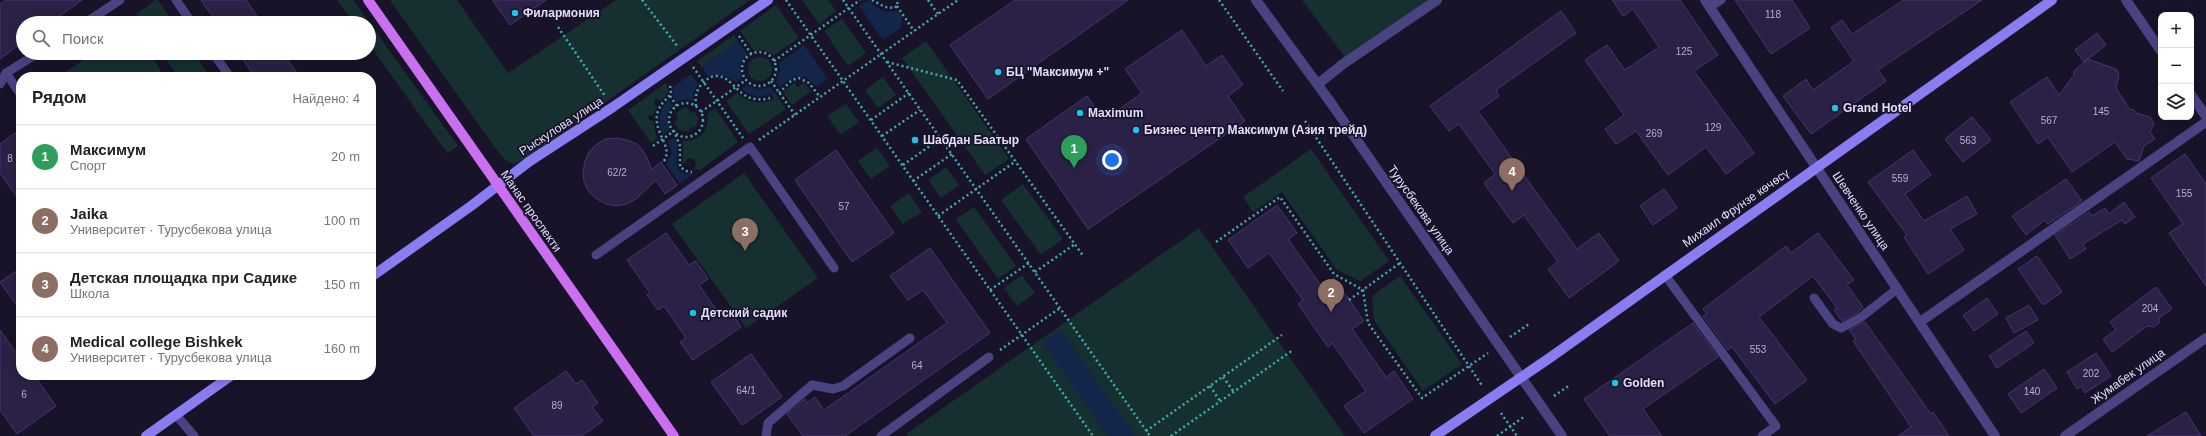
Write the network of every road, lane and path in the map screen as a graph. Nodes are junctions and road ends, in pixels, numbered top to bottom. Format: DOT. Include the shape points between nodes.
graph roads {
  1 [pos="120,0"];
  2 [pos="176,0"];
  3 [pos="368,0"];
  4 [pos="642,0"];
  5 [pos="768,0"];
  6 [pos="786,0"];
  7 [pos="843,0"];
  8 [pos="860,0"];
  9 [pos="872,0"];
  10 [pos="895,0"];
  11 [pos="928,0"];
  12 [pos="958,0"];
  13 [pos="1219,0"];
  14 [pos="1256,0"];
  15 [pos="1437,0"];
  16 [pos="1721,0"];
  17 [pos="2052,0"];
  18 [pos="2126,0"];
  19 [pos="1708,4"];
  20 [pos="897,6"];
  21 [pos="849,8"];
  22 [pos="938,14"];
  23 [pos="96,16"];
  24 [pos="187,16"];
  25 [pos="732,26"];
  26 [pos="558,27"];
  27 [pos="914,31"];
  28 [pos="811,35"];
  29 [pos="2159,48"];
  30 [pos="752,54"];
  31 [pos="881,54"];
  32 [pos="687,57"];
  33 [pos="27,60"];
  34 [pos="218,60"];
  35 [pos="774,61"];
  36 [pos="887,62"];
  37 [pos="226,72"];
  38 [pos="6,73"];
  39 [pos="663,74"];
  40 [pos="746,80"];
  41 [pos="771,81"];
  42 [pos="843,81"];
  43 [pos="704,82"];
  44 [pos="0,84"];
  45 [pos="1318,84"];
  46 [pos="736,87"];
  47 [pos="16,88"];
  48 [pos="1284,91"];
  49 [pos="779,93"];
  50 [pos="909,93"];
  51 [pos="670,96"];
  52 [pos="770,98"];
  53 [pos="820,98"];
  54 [pos="2194,99"];
  55 [pos="717,100"];
  56 [pos="677,106"];
  57 [pos="613,107"];
  58 [pos="697,107"];
  59 [pos="920,110"];
  60 [pos="701,112"];
  61 [pos="795,115"];
  62 [pos="2206,116"];
  63 [pos="871,120"];
  64 [pos="1305,121"];
  65 [pos="2206,122"];
  66 [pos="674,131"];
  67 [pos="882,136"];
  68 [pos="941,138"];
  69 [pos="662,139"];
  70 [pos="653,146"];
  71 [pos="750,147"];
  72 [pos="952,154"];
  73 [pos="664,161"];
  74 [pos="1016,161"];
  75 [pos="903,165"];
  76 [pos="1816,167"];
  77 [pos="715,172"];
  78 [pos="913,181"];
  79 [pos="498,186"];
  80 [pos="976,189"];
  81 [pos="938,216"];
  82 [pos="1216,242"];
  83 [pos="1075,244"];
  84 [pos="596,255"];
  85 [pos="1084,256"];
  86 [pos="1400,263"];
  87 [pos="1029,264"];
  88 [pos="834,268"];
  89 [pos="1035,272"];
  90 [pos="376,273"];
  91 [pos="1665,275"];
  92 [pos="1897,289"];
  93 [pos="990,290"];
  94 [pos="1363,290"];
  95 [pos="1814,298"];
  96 [pos="1349,300"];
  97 [pos="1060,308"];
  98 [pos="1920,322"];
  99 [pos="1022,335"];
  100 [pos="1282,335"];
  101 [pos="910,338"];
  102 [pos="2206,338"];
  103 [pos="1292,350"];
  104 [pos="989,357"];
  105 [pos="1478,359"];
  106 [pos="1469,366"];
  107 [pos="1223,377"];
  108 [pos="1522,377"];
  109 [pos="225,380"];
  110 [pos="1570,385"];
  111 [pos="1210,386"];
  112 [pos="1483,387"];
  113 [pos="1234,392"];
  114 [pos="1554,396"];
  115 [pos="1220,401"];
  116 [pos="1501,413"];
  117 [pos="176,414"];
  118 [pos="1525,416"];
  119 [pos="1511,426"];
  120 [pos="1146,431"];
  121 [pos="146,436"];
  122 [pos="194,436"];
  123 [pos="674,436"];
  124 [pos="766,436"];
  125 [pos="881,436"];
  126 [pos="1093,436"];
  127 [pos="1150,436"];
  128 [pos="1171,436"];
  129 [pos="1434,436"];
  130 [pos="1497,436"];
  131 [pos="1517,436"];
  132 [pos="1562,436"];
  133 [pos="1762,436"];
  134 [pos="1995,436"];
  135 [pos="2065,436"];
  1 -- 23 [label="lane"];
  2 -- 24 [label="lane"];
  3 -- 79 [label="main road, Манас проспекти"];
  4 -- 32 [label="path"];
  5 -- 25 [label="main road, Рыскулова улица"];
  6 -- 28 [label="path"];
  7 -- 21 [label="path"];
  8 -- 21 [label="path"];
  9 -- 20 [label="path" via="885,7"];
  10 -- 20 [label="path"];
  11 -- 22 [label="path"];
  12 -- 22 [label="path"];
  13 -- 48 [label="path"];
  14 -- 45 [label="street, Турусбекова улица"];
  15 -- 45 [label="street"];
  16 -- 19 [label="lane"];
  17 -- 76 [label="main road, Михаил Фрунзе көчөсү"];
  18 -- 29 [label="street"];
  19 -- 76 [label="street, Шевченко улица"];
  20 -- 27 [label="path"];
  21 -- 28 [label="path"];
  21 -- 31 [label="path"];
  22 -- 27 [label="path"];
  25 -- 30 [label="path"];
  25 -- 32 [label="main road, Рыскулова улица"];
  26 -- 57 [label="path"];
  27 -- 31 [label="path"];
  28 -- 35 [label="path"];
  28 -- 42 [label="path"];
  30 -- 35 [label="path" via="765,54"];
  30 -- 40 [label="path" via="744,64"];
  31 -- 36 [label="path"];
  31 -- 42 [label="path"];
  32 -- 39 [label="main road, Рыскулова улица"];
  32 -- 43 [label="path"];
  33 -- 38 [label="lane"];
  34 -- 37 [label="lane"];
  35 -- 41 [label="path" via="776,71"];
  36 -- 50 [label="path"];
  36 -- 74 [label="path" via="957,80"];
  38 -- 44 [label="lane"];
  38 -- 47 [label="lane"];
  39 -- 51 [label="path" via="671,87"];
  39 -- 57 [label="main road, Рыскулова улица"];
  40 -- 41 [label="path" via="758,86"];
  40 -- 46 [label="path"];
  41 -- 49 [label="path"];
  42 -- 53 [label="path"];
  42 -- 63 [label="path"];
  43 -- 46 [label="path" via="713,77 724,78"];
  43 -- 55 [label="path"];
  43 -- 58 [label="path" via="697,90"];
  45 -- 108 [label="street, Турусбекова улица"];
  46 -- 52 [label="path" via="751,98"];
  46 -- 55 [label="path"];
  49 -- 53 [label="path" via="792,80 799,78 809,83"];
  49 -- 61 [label="path"];
  50 -- 59 [label="path"];
  50 -- 63 [label="path"];
  51 -- 56 [label="path"];
  51 -- 69 [label="path" via="661,104 657,115 657,128"];
  53 -- 61 [label="path"];
  54 -- 62 [label="street"];
  55 -- 60 [label="path"];
  55 -- 71 [label="path"];
  56 -- 58 [label="path" via="688,104"];
  56 -- 66 [label="path" via="670,116 670,124"];
  57 -- 79 [label="main road, Рыскулова улица" via="530,161"];
  58 -- 60 [label="path"];
  59 -- 67 [label="path"];
  59 -- 68 [label="path"];
  60 -- 66 [label="path" via="703,121 696,134 687,137"];
  61 -- 71 [label="path"];
  63 -- 67 [label="path"];
  64 -- 86 [label="path"];
  65 -- 98 [label="street"];
  66 -- 69 [label="path"];
  66 -- 77 [label="path" via="679,139 679,163 683,169"];
  67 -- 75 [label="path"];
  68 -- 72 [label="path"];
  68 -- 75 [label="path"];
  69 -- 70 [label="path"];
  69 -- 73 [label="path" via="667,153"];
  71 -- 77 [label="lane"];
  71 -- 88 [label="lane"];
  72 -- 78 [label="path"];
  72 -- 80 [label="path"];
  74 -- 80 [label="path"];
  74 -- 83 [label="path"];
  75 -- 78 [label="path"];
  76 -- 91 [label="main road, Михаил Фрунзе көчөсү"];
  76 -- 92 [label="street, Шевченко улица"];
  77 -- 84 [label="lane"];
  78 -- 81 [label="path"];
  79 -- 90 [label="main road, Рыскулова улица"];
  79 -- 123 [label="main road, Манас проспекти"];
  80 -- 81 [label="path"];
  80 -- 87 [label="path"];
  81 -- 93 [label="path"];
  82 -- 94 [label="path" via="1280,197 1334,274"];
  83 -- 85 [label="path"];
  83 -- 89 [label="path"];
  86 -- 94 [label="path"];
  86 -- 106 [label="path"];
  87 -- 89 [label="path"];
  87 -- 93 [label="path"];
  89 -- 97 [label="path"];
  91 -- 108 [label="main road, Михаил Фрунзе көчөсү"];
  91 -- 133 [label="lane" via="1776,426"];
  92 -- 95 [label="lane" via="1860,318 1841,328 1834,324"];
  92 -- 98 [label="street, Шевченко улица"];
  93 -- 99 [label="path"];
  94 -- 96 [label="path"];
  94 -- 106 [label="path" via="1368,323 1422,398"];
  97 -- 99 [label="path"];
  97 -- 120 [label="path"];
  98 -- 134 [label="street, Шевченко улица"];
  99 -- 104 [label="path"];
  99 -- 126 [label="path"];
  100 -- 107 [label="path"];
  101 -- 124 [label="lane" via="843,386 833,389 812,385 768,423"];
  102 -- 135 [label="street, Жумабек улица"];
  103 -- 113 [label="path"];
  104 -- 125 [label="lane"];
  105 -- 106 [label="path"];
  106 -- 112 [label="path"];
  107 -- 111 [label="path"];
  107 -- 113 [label="path"];
  108 -- 129 [label="main road, Михаил Фрунзе көчөсү"];
  108 -- 132 [label="street, Турусбекова улица"];
  109 -- 117 [label="main road"];
  110 -- 114 [label="path"];
  111 -- 115 [label="path"];
  111 -- 120 [label="path"];
  113 -- 115 [label="path"];
  115 -- 128 [label="path"];
  116 -- 119 [label="path"];
  117 -- 121 [label="main road"];
  117 -- 122 [label="lane"];
  118 -- 119 [label="path"];
  119 -- 130 [label="path"];
  119 -- 131 [label="path"];
  120 -- 127 [label="path"];
}
